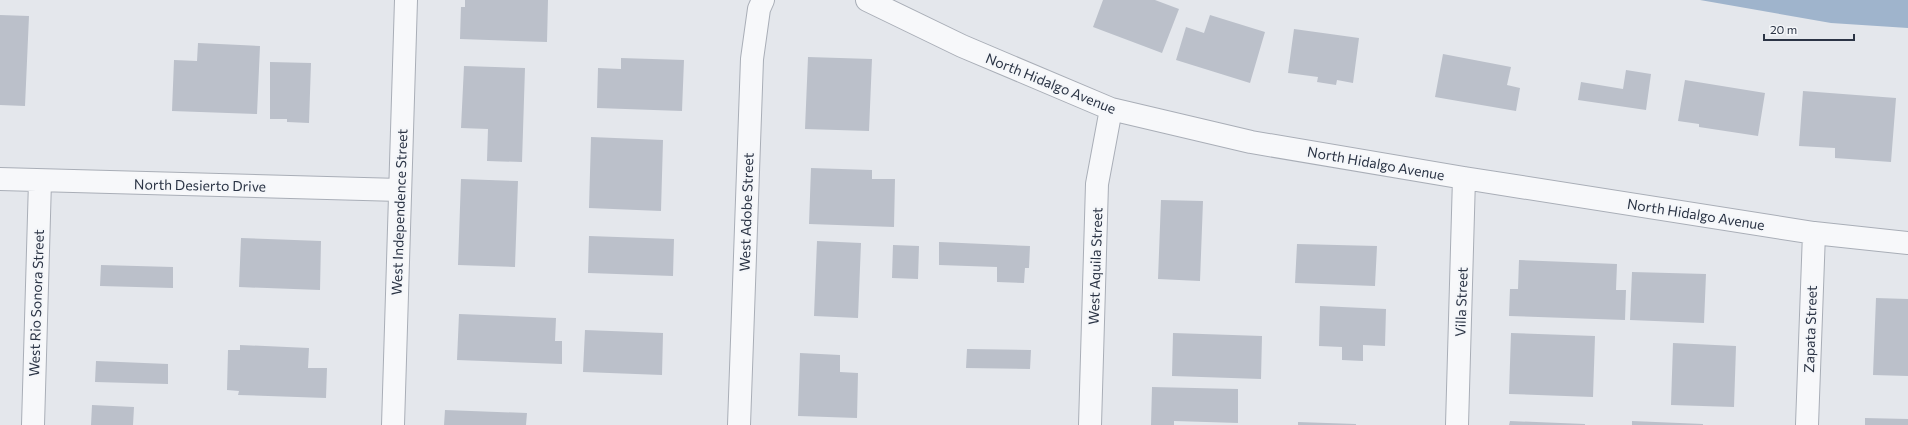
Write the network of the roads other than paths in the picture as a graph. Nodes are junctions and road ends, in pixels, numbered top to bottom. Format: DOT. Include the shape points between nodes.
graph roads {
  1 [pos="406,0"];
  2 [pos="763,0"];
  3 [pos="867,0"];
  4 [pos="1111,109"];
  5 [pos="1464,178"];
  6 [pos="0,179"];
  7 [pos="40,181"];
  8 [pos="400,190"];
  9 [pos="1814,232"];
  10 [pos="1908,243"];
  11 [pos="33,425"];
  12 [pos="393,425"];
  13 [pos="739,425"];
  14 [pos="1090,425"];
  15 [pos="1457,425"];
  16 [pos="1807,425"];
  1 -- 8 [label="street, West Independence Street"];
  2 -- 13 [label="street, West Adobe Street" via="759,9 752,59"];
  3 -- 4 [label="street, North Hidalgo Avenue" via="962,46"];
  4 -- 5 [label="street, North Hidalgo Avenue" via="1251,142"];
  4 -- 14 [label="street, West Aquila Street" via="1098,184"];
  5 -- 9 [label="street, North Hidalgo Avenue"];
  5 -- 15 [label="street, Villa Street"];
  6 -- 7 [label="street, North Desierto Drive"];
  7 -- 8 [label="street, North Desierto Drive"];
  7 -- 11 [label="street, West Rio Sonora Street"];
  8 -- 12 [label="street, West Independence Street"];
  9 -- 10 [label="street, North Hidalgo Avenue"];
  9 -- 16 [label="street, Zapata Street"];
}
